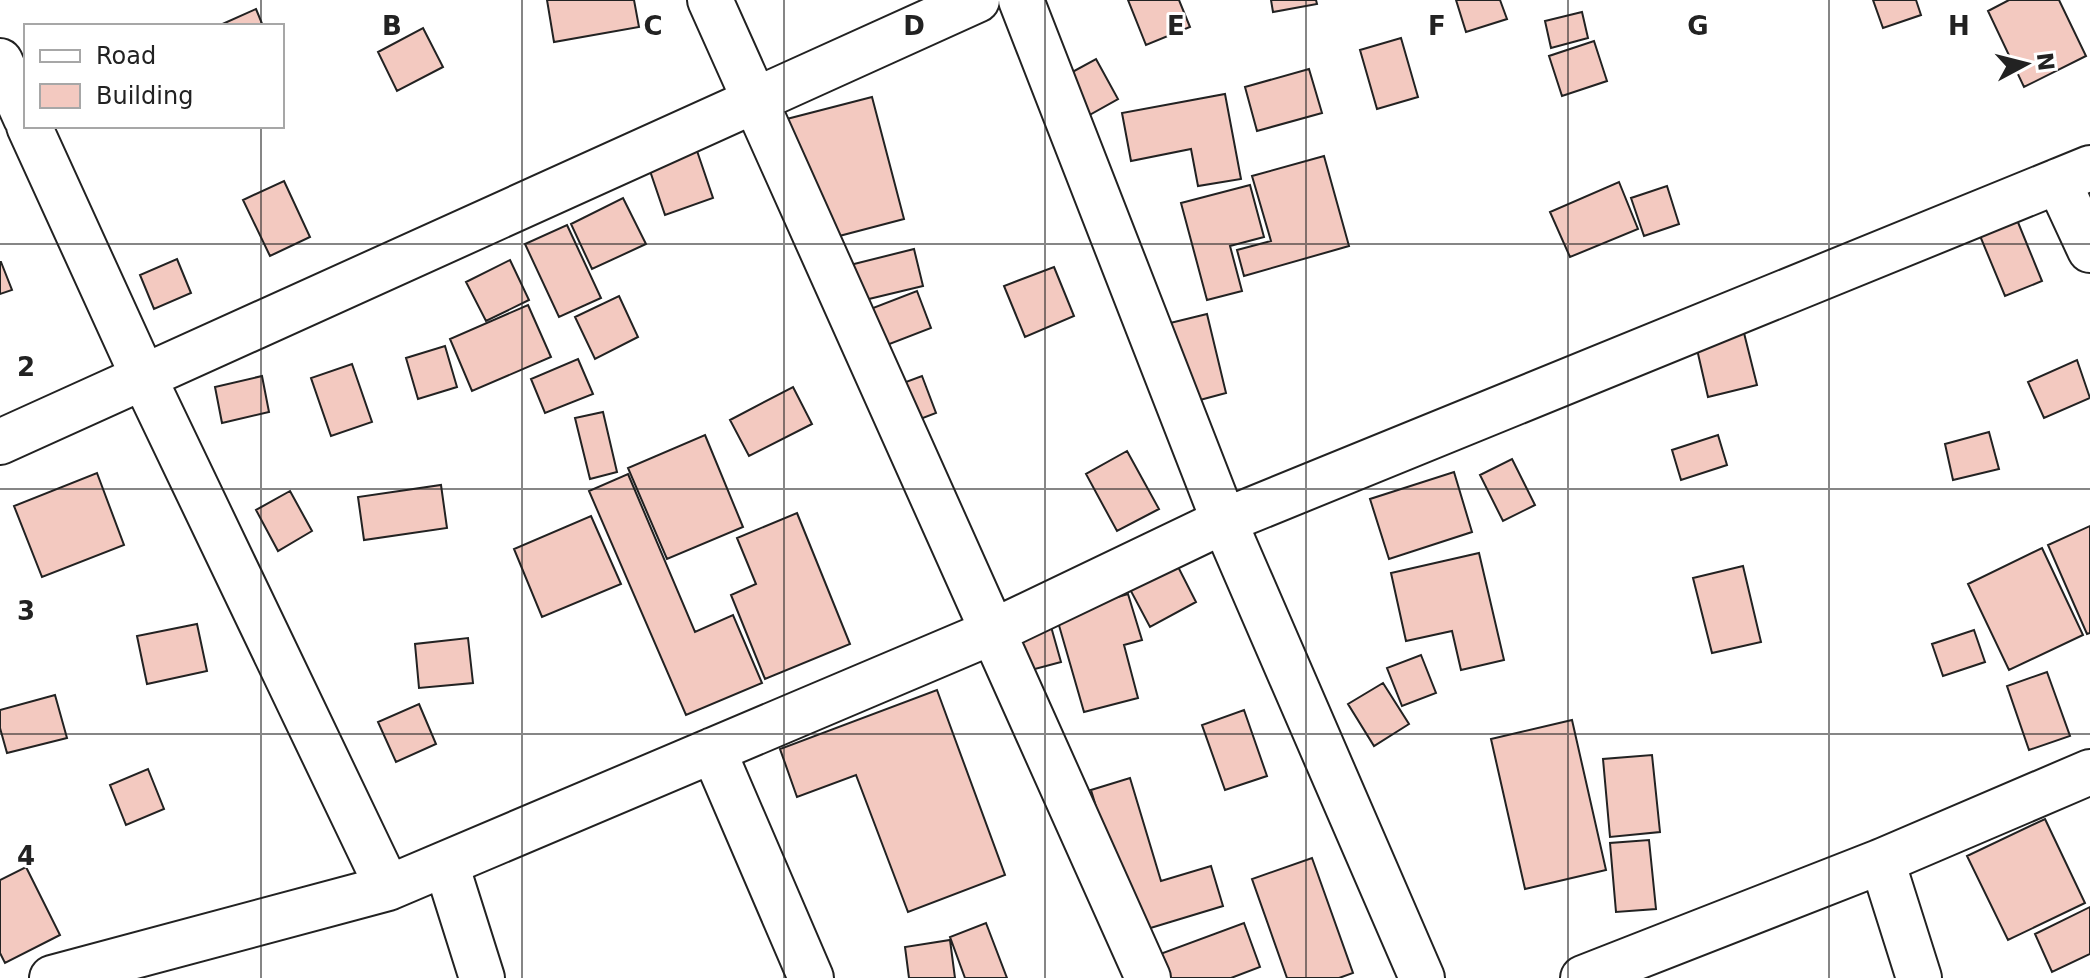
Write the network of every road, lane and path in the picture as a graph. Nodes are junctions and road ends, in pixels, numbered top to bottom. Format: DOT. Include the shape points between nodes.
graph roads {
  1 [pos="710,0"];
  2 [pos="977,0"];
  3 [pos="1021,0"];
  4 [pos="0,61"];
  5 [pos="754,100"];
  6 [pos="24,114"];
  7 [pos="30,128"];
  8 [pos="2074,174"];
  9 [pos="2090,250"];
  10 [pos="143,376"];
  11 [pos="0,442"];
  12 [pos="1224,521"];
  13 [pos="992,632"];
  14 [pos="713,750"];
  15 [pos="2090,772"];
  16 [pos="1882,861"];
  17 [pos="446,864"];
  18 [pos="388,888"];
  19 [pos="52,978"];
  20 [pos="482,978"];
  21 [pos="811,978"];
  22 [pos="1148,978"];
  23 [pos="1422,978"];
  24 [pos="1583,978"];
  25 [pos="1919,978"];
  1 -- 5 [label="street"];
  2 -- 5 [label="street"];
  3 -- 12 [label="street"];
  4 -- 6 [label="street"];
  5 -- 10 [label="street"];
  5 -- 13 [label="street"];
  7 -- 10 [label="street"];
  8 -- 9 [label="street"];
  8 -- 12 [label="street"];
  10 -- 11 [label="street"];
  10 -- 18 [label="street"];
  12 -- 13 [label="street"];
  12 -- 23 [label="street"];
  13 -- 14 [label="street"];
  13 -- 22 [label="street"];
  14 -- 17 [label="street"];
  14 -- 21 [label="street"];
  15 -- 16 [label="street"];
  16 -- 24 [label="street"];
  16 -- 25 [label="street"];
  17 -- 18 [label="street"];
  17 -- 20 [label="street"];
  18 -- 19 [label="street"];
}
